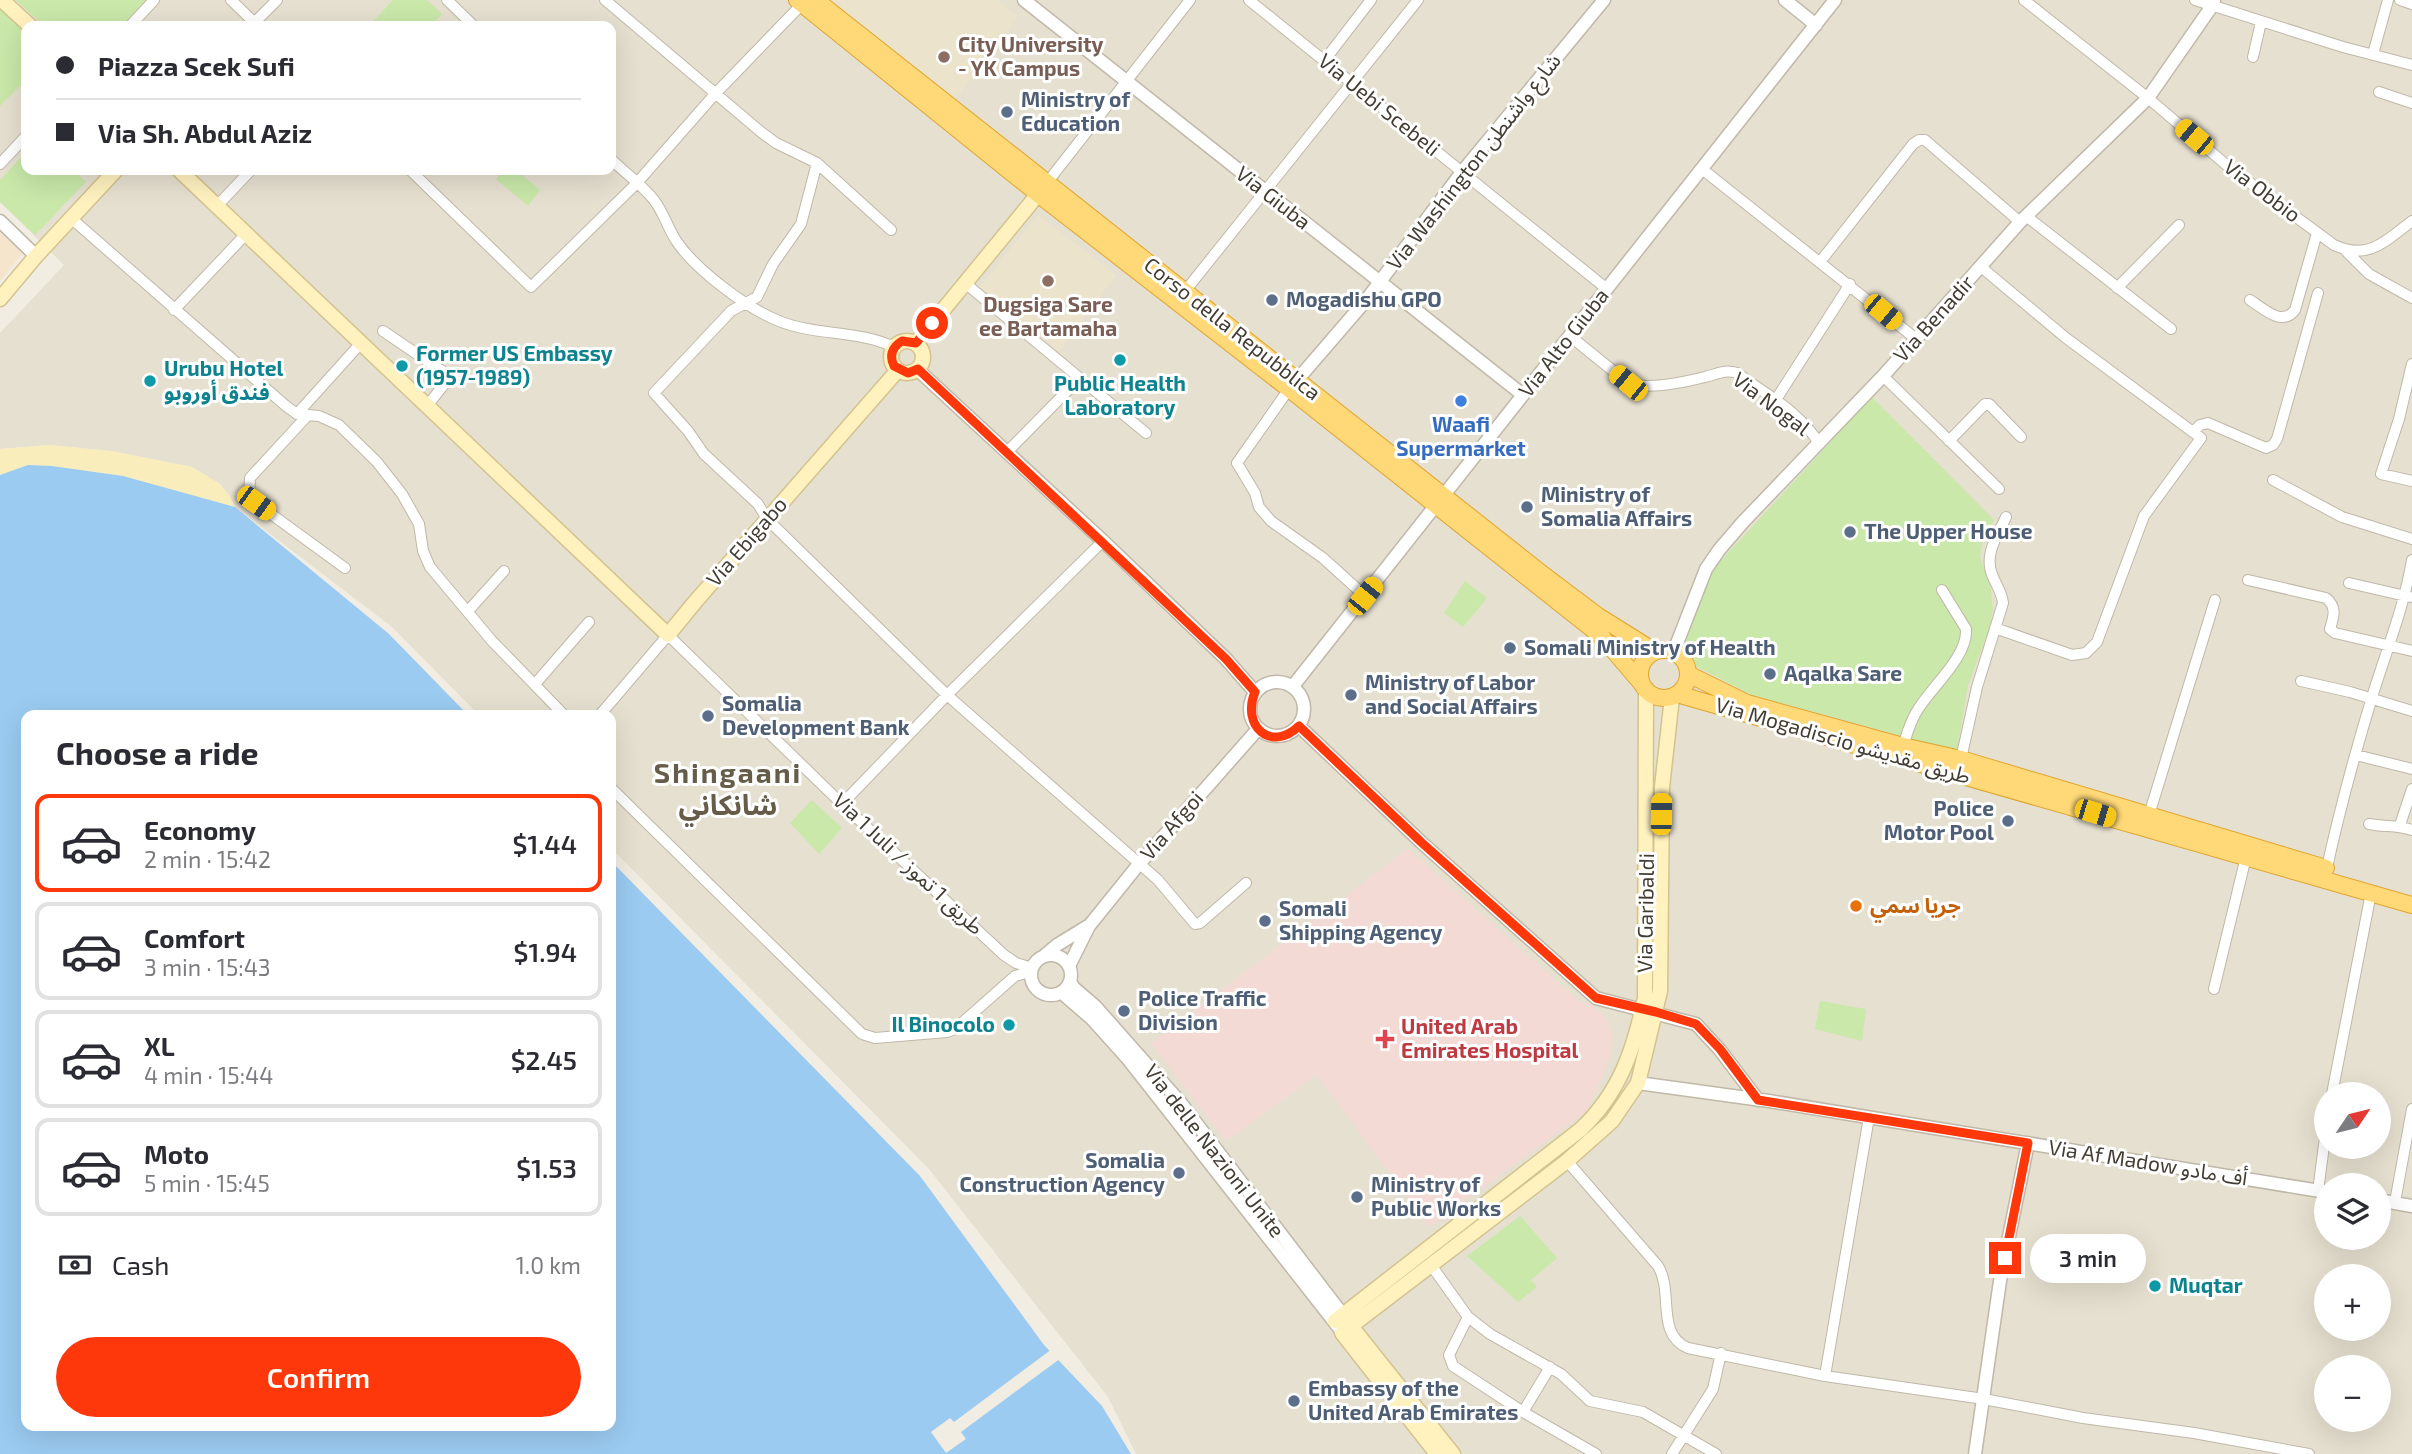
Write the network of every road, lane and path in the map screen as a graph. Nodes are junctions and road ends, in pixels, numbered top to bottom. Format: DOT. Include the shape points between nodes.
graph roads {
  1 [pos="2,0"];
  2 [pos="154,0"];
  3 [pos="231,0"];
  4 [pos="277,0"];
  5 [pos="447,0"];
  6 [pos="605,0"];
  7 [pos="1024,0"];
  8 [pos="1190,0"];
  9 [pos="1249,0"];
  10 [pos="1371,0"];
  11 [pos="1418,0"];
  12 [pos="1604,0"];
  13 [pos="1784,0"];
  14 [pos="1835,0"];
  15 [pos="2024,0"];
  16 [pos="2195,0"];
  17 [pos="2388,0"];
  18 [pos="2400,0"];
  19 [pos="805,1"];
  20 [pos="2213,3"];
  21 [pos="2412,4"];
  22 [pos="25,21"];
  23 [pos="135,21"];
  24 [pos="251,21"];
  25 [pos="259,21"];
  26 [pos="469,21"];
  27 [pos="2261,22"];
  28 [pos="1816,25"];
  29 [pos="2372,54"];
  30 [pos="2253,57"];
  31 [pos="1324,61"];
  32 [pos="2412,65"];
  33 [pos="1127,82"];
  34 [pos="1353,84"];
  35 [pos="2379,92"];
  36 [pos="715,94"];
  37 [pos="2148,98"];
  38 [pos="2412,103"];
  39 [pos="21,141"];
  40 [pos="817,163"];
  41 [pos="0,164"];
  42 [pos="616,164"];
  43 [pos="1702,169"];
  44 [pos="1462,172"];
  45 [pos="112,175"];
  46 [pos="184,175"];
  47 [pos="246,175"];
  48 [pos="415,175"];
  49 [pos="636,184"];
  50 [pos="1042,189"];
  51 [pos="1266,192"];
  52 [pos="217,206"];
  53 [pos="72,219"];
  54 [pos="2023,219"];
  55 [pos="0,221"];
  56 [pos="2412,221"];
  57 [pos="2179,225"];
  58 [pos="891,230"];
  59 [pos="2317,233"];
  60 [pos="246,234"];
  61 [pos="2346,251"];
  62 [pos="36,256"];
  63 [pos="1820,262"];
  64 [pos="1981,267"];
  65 [pos="1380,282"];
  66 [pos="965,283"];
  67 [pos="1850,285"];
  68 [pos="2117,288"];
  69 [pos="1607,289"];
  70 [pos="2318,293"];
  71 [pos="1181,296"];
  72 [pos="2412,298"];
  73 [pos="0,299"];
  74 [pos="2250,300"];
  75 [pos="747,303"];
  76 [pos="174,310"];
  77 [pos="2171,329"];
  78 [pos="383,331"];
  79 [pos="1570,336"];
  80 [pos="1915,338"];
  81 [pos="361,343"];
  82 [pos="916,343"];
  83 [pos="894,347"];
  84 [pos="2412,364"];
  85 [pos="918,369"];
  86 [pos="898,370"];
  87 [pos="1883,376"];
  88 [pos="1079,379"];
  89 [pos="1294,384"];
  90 [pos="1523,396"];
  91 [pos="1775,401"];
  92 [pos="427,406"];
  93 [pos="297,414"];
  94 [pos="309,415"];
  95 [pos="2399,419"];
  96 [pos="2412,422"];
  97 [pos="2193,432"];
  98 [pos="1146,433"];
  99 [pos="2021,437"];
  100 [pos="1949,441"];
  101 [pos="1819,444"];
  102 [pos="1007,452"];
  103 [pos="2273,480"];
  104 [pos="2412,481"];
  105 [pos="1999,489"];
  106 [pos="1439,501"];
  107 [pos="2006,517"];
  108 [pos="767,519"];
  109 [pos="2412,538"];
  110 [pos="1102,541"];
  111 [pos="2412,560"];
  112 [pos="345,568"];
  113 [pos="504,571"];
  114 [pos="2248,580"];
  115 [pos="2350,583"];
  116 [pos="1942,590"];
  117 [pos="1365,596"];
  118 [pos="2409,596"];
  119 [pos="2215,600"];
  120 [pos="468,611"];
  121 [pos="589,622"];
  122 [pos="1994,628"];
  123 [pos="668,635"];
  124 [pos="2391,645"];
  125 [pos="1654,651"];
  126 [pos="2412,651"];
  127 [pos="1674,652"];
  128 [pos="1688,674"];
  129 [pos="2301,681"];
  130 [pos="535,684"];
  131 [pos="1293,686"];
  132 [pos="1644,688"];
  133 [pos="1255,692"];
  134 [pos="947,695"];
  135 [pos="1674,695"];
  136 [pos="2372,699"];
  137 [pos="559,710"];
  138 [pos="605,710"];
  139 [pos="2412,710"];
  140 [pos="1299,726"];
  141 [pos="1258,729"];
  142 [pos="1902,752"];
  143 [pos="2356,755"];
  144 [pos="1961,759"];
  145 [pos="2412,769"];
  146 [pos="2412,789"];
  147 [pos="616,793"];
  148 [pos="842,804"];
  149 [pos="2120,813"];
  150 [pos="2149,815"];
  151 [pos="2370,824"];
  152 [pos="2400,825"];
  153 [pos="2412,830"];
  154 [pos="2198,837"];
  155 [pos="2246,857"];
  156 [pos="1139,864"];
  157 [pos="2325,874"];
  158 [pos="1246,883"];
  159 [pos="2371,893"];
  160 [pos="2412,894"];
  161 [pos="2412,905"];
  162 [pos="1089,926"];
  163 [pos="1045,955"];
  164 [pos="1069,966"];
  165 [pos="1031,970"];
  166 [pos="1070,982"];
  167 [pos="2214,989"];
  168 [pos="1062,993"];
  169 [pos="1649,1010"];
  170 [pos="2334,1082"];
  171 [pos="1638,1083"];
  172 [pos="1758,1100"];
  173 [pos="2412,1109"];
  174 [pos="1869,1117"];
  175 [pos="1585,1136"];
  176 [pos="2028,1143"];
  177 [pos="1567,1161"];
  178 [pos="2314,1190"];
  179 [pos="2391,1202"];
  180 [pos="2395,1202"];
  181 [pos="2412,1206"];
  182 [pos="1431,1265"];
  183 [pos="1468,1317"];
  184 [pos="1343,1324"];
  185 [pos="1721,1353"];
  186 [pos="1549,1367"];
  187 [pos="1825,1376"];
  188 [pos="1984,1399"];
  189 [pos="1523,1412"];
  190 [pos="1684,1434"];
  191 [pos="2269,1450"];
  192 [pos="1437,1454"];
  193 [pos="1453,1454"];
  194 [pos="1596,1454"];
  195 [pos="1672,1454"];
  196 [pos="1716,1454"];
  197 [pos="1975,1454"];
  198 [pos="2309,1454"];
  1 -- 22 [label="main road"];
  2 -- 23 [label="street"];
  3 -- 24 [label="street"];
  4 -- 25 [label="street"];
  5 -- 26 [label="street"];
  6 -- 36 [label="street"];
  7 -- 33 [label="street, Via Giuba"];
  8 -- 33 [label="street"];
  9 -- 31 [label="street, Via Uebi Scebeli"];
  10 -- 31 [label="street"];
  11 -- 34 [label="street"];
  12 -- 44 [label="street, Via Washington شارع واشنطن"];
  13 -- 28 [label="street"];
  14 -- 28 [label="street, Via Alto Giuba"];
  15 -- 37 [label="street, Via Obbio"];
  16 -- 20 [label="street"];
  17 -- 29 [label="street"];
  18 -- 21 [label="street"];
  19 -- 36 [label="street"];
  19 -- 50 [label="highway"];
  20 -- 27 [label="street"];
  20 -- 37 [label="street, Via Benadir"];
  27 -- 29 [label="street"];
  27 -- 30 [label="street"];
  28 -- 43 [label="street, Via Alto Giuba"];
  29 -- 32 [label="street"];
  31 -- 34 [label="street, Via Uebi Scebeli"];
  33 -- 50 [label="street"];
  33 -- 51 [label="street, Via Giuba"];
  34 -- 44 [label="street, Via Uebi Scebeli"];
  34 -- 51 [label="street"];
  35 -- 38 [label="street"];
  36 -- 40 [label="street" via="776,143"];
  36 -- 49 [label="street"];
  37 -- 54 [label="street, Via Benadir"];
  37 -- 59 [label="street, Via Obbio" via="2230,168"];
  39 -- 41 [label="street"];
  40 -- 58 [label="street"];
  40 -- 75 [label="street" via="801,225 773,264 757,297"];
  42 -- 49 [label="street"];
  43 -- 63 [label="street"];
  43 -- 69 [label="street, Via Alto Giuba"];
  44 -- 65 [label="street, Via Washington شارع واشنطن"];
  44 -- 69 [label="street, Via Uebi Scebeli"];
  45 -- 53 [label="main road"];
  46 -- 52 [label="main road"];
  47 -- 52 [label="street"];
  48 -- 49 [label="street" via="531,286"];
  49 -- 75 [label="street" via="656,203 684,251"];
  50 -- 66 [label="main road"];
  50 -- 71 [label="highway"];
  51 -- 65 [label="street, Via Giuba"];
  51 -- 71 [label="street"];
  52 -- 60 [label="main road"];
  53 -- 62 [label="main road"];
  53 -- 76 [label="street"];
  54 -- 63 [label="street" via="1925,140 1919,140"];
  54 -- 64 [label="street, Via Benadir"];
  54 -- 68 [label="street"];
  55 -- 62 [label="street"];
  56 -- 61 [label="street" via="2372,250"];
  57 -- 68 [label="street"];
  59 -- 61 [label="street, Via Obbio"];
  59 -- 74 [label="street" via="2290,316 2279,317"];
  60 -- 76 [label="street"];
  60 -- 81 [label="main road"];
  61 -- 72 [label="street, Via Obbio" via="2369,274"];
  62 -- 73 [label="main road"];
  63 -- 67 [label="street"];
  64 -- 80 [label="street, Via Benadir"];
  64 -- 97 [label="street" via="2066,338"];
  65 -- 89 [label="street, Via Washington شارع واشنطن"];
  65 -- 90 [label="street, Via Giuba"];
  66 -- 82 [label="main road"];
  66 -- 88 [label="street"];
  67 -- 80 [label="street"];
  67 -- 91 [label="street"];
  68 -- 77 [label="street"];
  69 -- 79 [label="street, Via Alto Giuba"];
  70 -- 97 [label="street" via="2273,445 2266,448 2208,423"];
  71 -- 89 [label="highway"];
  75 -- 83 [label="street" via="791,325 846,337 871,337"];
  75 -- 108 [label="street" via="731,311 654,393 704,454 758,504"];
  76 -- 93 [label="street"];
  78 -- 92 [label="street" via="445,377"];
  79 -- 90 [label="street, Via Alto Giuba"];
  79 -- 91 [label="street, Via Nogal" via="1638,387 1729,370"];
  80 -- 87 [label="street, Via Benadir"];
  81 -- 92 [label="main road"];
  81 -- 93 [label="street"];
  82 -- 83 [label="main road" via="902,341"];
  82 -- 85 [label="main road" via="923,356"];
  83 -- 86 [label="main road" via="892,362"];
  84 -- 95 [label="street"];
  85 -- 86 [label="main road"];
  85 -- 102 [label="street"];
  86 -- 108 [label="main road, Via Ebigabo"];
  87 -- 100 [label="street"];
  87 -- 101 [label="street, Via Benadir"];
  88 -- 98 [label="street"];
  88 -- 102 [label="street"];
  89 -- 106 [label="highway"];
  89 -- 117 [label="street" via="1237,463 1271,521 1323,558"];
  90 -- 106 [label="street, Via Alto Giuba"];
  91 -- 101 [label="street, Via Nogal" via="1813,433"];
  92 -- 123 [label="main road"];
  93 -- 94 [label="street"];
  94 -- 112 [label="street" via="250,478 249,495"];
  94 -- 120 [label="street" via="339,425 391,478 419,524 422,551 430,567"];
  95 -- 96 [label="street"];
  95 -- 104 [label="street" via="2381,474"];
  97 -- 122 [label="street" via="2201,438 2144,516 2097,642 2086,653 2072,655"];
  99 -- 100 [label="street" via="1986,404"];
  100 -- 105 [label="street"];
  101 -- 127 [label="street, Via Benadir" via="1719,550 1706,569"];
  102 -- 110 [label="street"];
  103 -- 109 [label="street" via="2342,517"];
  106 -- 117 [label="street, Via Alto Giuba"];
  106 -- 125 [label="highway"];
  106 -- 132 [label="highway" via="1601,636"];
  107 -- 122 [label="street" via="1988,558 2003,603"];
  108 -- 123 [label="main road, Via Ebigabo"];
  108 -- 134 [label="street"];
  110 -- 133 [label="street"];
  110 -- 134 [label="street"];
  111 -- 118 [label="street"];
  113 -- 120 [label="street"];
  114 -- 124 [label="street" via="2326,598 2335,610 2330,629 2335,633"];
  115 -- 118 [label="street"];
  116 -- 142 [label="street" via="1966,629 1964,646 1913,718"];
  117 -- 131 [label="street, Via Alto Giuba"];
  118 -- 124 [label="street"];
  119 -- 150 [label="street"];
  120 -- 130 [label="street"];
  121 -- 130 [label="street"];
  122 -- 144 [label="street"];
  123 -- 138 [label="street, Via Ebigabo"];
  123 -- 148 [label="street, Via 1 Juli / طريق 1 تموز"];
  124 -- 126 [label="street"];
  124 -- 136 [label="street"];
  125 -- 127 [label="highway"];
  125 -- 132 [label="highway" via="1640,669"];
  127 -- 128 [label="highway" via="1684,661"];
  128 -- 135 [label="highway" via="1687,682"];
  128 -- 142 [label="highway, Via Mogadiscio طريق مقديشو" via="1747,703"];
  129 -- 136 [label="street"];
  130 -- 137 [label="street"];
  131 -- 133 [label="street" via="1273,682"];
  131 -- 140 [label="street" via="1304,703"];
  132 -- 135 [label="highway" via="1658,698"];
  132 -- 169 [label="main road, Via Garibaldi"];
  133 -- 141 [label="street" via="1250,715"];
  134 -- 148 [label="street"];
  134 -- 156 [label="street"];
  135 -- 142 [label="highway, Via Mogadiscio طريق مقديشو"];
  135 -- 169 [label="main road, Via Garibaldi" via="1662,787 1660,991"];
  136 -- 139 [label="street"];
  136 -- 143 [label="street"];
  140 -- 141 [label="street" via="1276,737"];
  140 -- 169 [label="street" via="1596,998"];
  141 -- 156 [label="street, Via Afgoi"];
  142 -- 144 [label="highway, Via Mogadiscio طريق مقديشو"];
  142 -- 149 [label="highway, Via Mogadiscio طريق مقديشو" via="1940,771"];
  143 -- 145 [label="street"];
  143 -- 157 [label="street"];
  144 -- 149 [label="highway, Via Mogadiscio طريق مقديشو"];
  146 -- 152 [label="street"];
  147 -- 165 [label="street" via="862,1034 874,1038 955,1029 1015,976"];
  148 -- 165 [label="street, Via 1 Juli / طريق 1 تموز" via="1004,955"];
  149 -- 150 [label="highway, Via Mogadiscio طريق مقديشو"];
  149 -- 154 [label="highway, Via Mogadiscio طريق مقديشو"];
  150 -- 154 [label="highway, Via Mogadiscio طريق مقديشو"];
  151 -- 152 [label="street"];
  152 -- 153 [label="street"];
  154 -- 155 [label="highway, Via Mogadiscio طريق مقديشو"];
  154 -- 157 [label="highway, Via Mogadiscio طريق مقديشو"];
  155 -- 157 [label="highway, Via Mogadiscio طريق مقديشو"];
  155 -- 167 [label="street"];
  156 -- 158 [label="street" via="1195,924"];
  156 -- 162 [label="street, Via Afgoi"];
  157 -- 159 [label="highway, Via Mogadiscio طريق مقديشو"];
  157 -- 160 [label="highway, Via Mogadiscio طريق مقديشو"];
  159 -- 161 [label="highway, Via Mogadiscio طريق مقديشو"];
  159 -- 170 [label="street"];
  162 -- 163 [label="street"];
  162 -- 164 [label="street"];
  163 -- 164 [label="street" via="1059,957"];
  163 -- 165 [label="street"];
  164 -- 166 [label="street"];
  165 -- 168 [label="street" via="1031,979 1041,993"];
  166 -- 168 [label="street"];
  166 -- 184 [label="street, Via delle Nazioni Unite" via="1180,1102 1332,1302"];
  168 -- 184 [label="street, Via delle Nazioni Unite" via="1128,1059"];
  169 -- 171 [label="main road"];
  169 -- 172 [label="street" via="1696,1024"];
  169 -- 175 [label="main road" via="1618,1083"];
  171 -- 172 [label="street, Via Af Madow أف مادو"];
  171 -- 175 [label="main road" via="1612,1121"];
  172 -- 174 [label="street, Via Af Madow أف مادو"];
  173 -- 180 [label="street"];
  174 -- 176 [label="street, Via Af Madow أف مادو"];
  174 -- 187 [label="street"];
  175 -- 177 [label="main road"];
  175 -- 184 [label="main road"];
  176 -- 178 [label="street, Via Af Madow أف مادو"];
  176 -- 188 [label="street" via="2000,1281"];
  177 -- 182 [label="main road"];
  177 -- 185 [label="street" via="1664,1276 1671,1335 1688,1348"];
  179 -- 180 [label="street"];
  180 -- 181 [label="street"];
  182 -- 183 [label="street"];
  182 -- 184 [label="main road"];
  183 -- 186 [label="street"];
  183 -- 189 [label="street" via="1448,1355 1450,1361"];
  184 -- 192 [label="main road"];
  184 -- 193 [label="main road"];
  185 -- 187 [label="street"];
  185 -- 190 [label="street" via="1713,1389"];
  186 -- 189 [label="street"];
  186 -- 190 [label="street" via="1590,1401 1643,1412"];
  187 -- 188 [label="street"];
  188 -- 191 [label="street"];
  188 -- 197 [label="street"];
  189 -- 194 [label="street"];
  190 -- 195 [label="street"];
  190 -- 196 [label="street"];
  191 -- 198 [label="street"];
}
